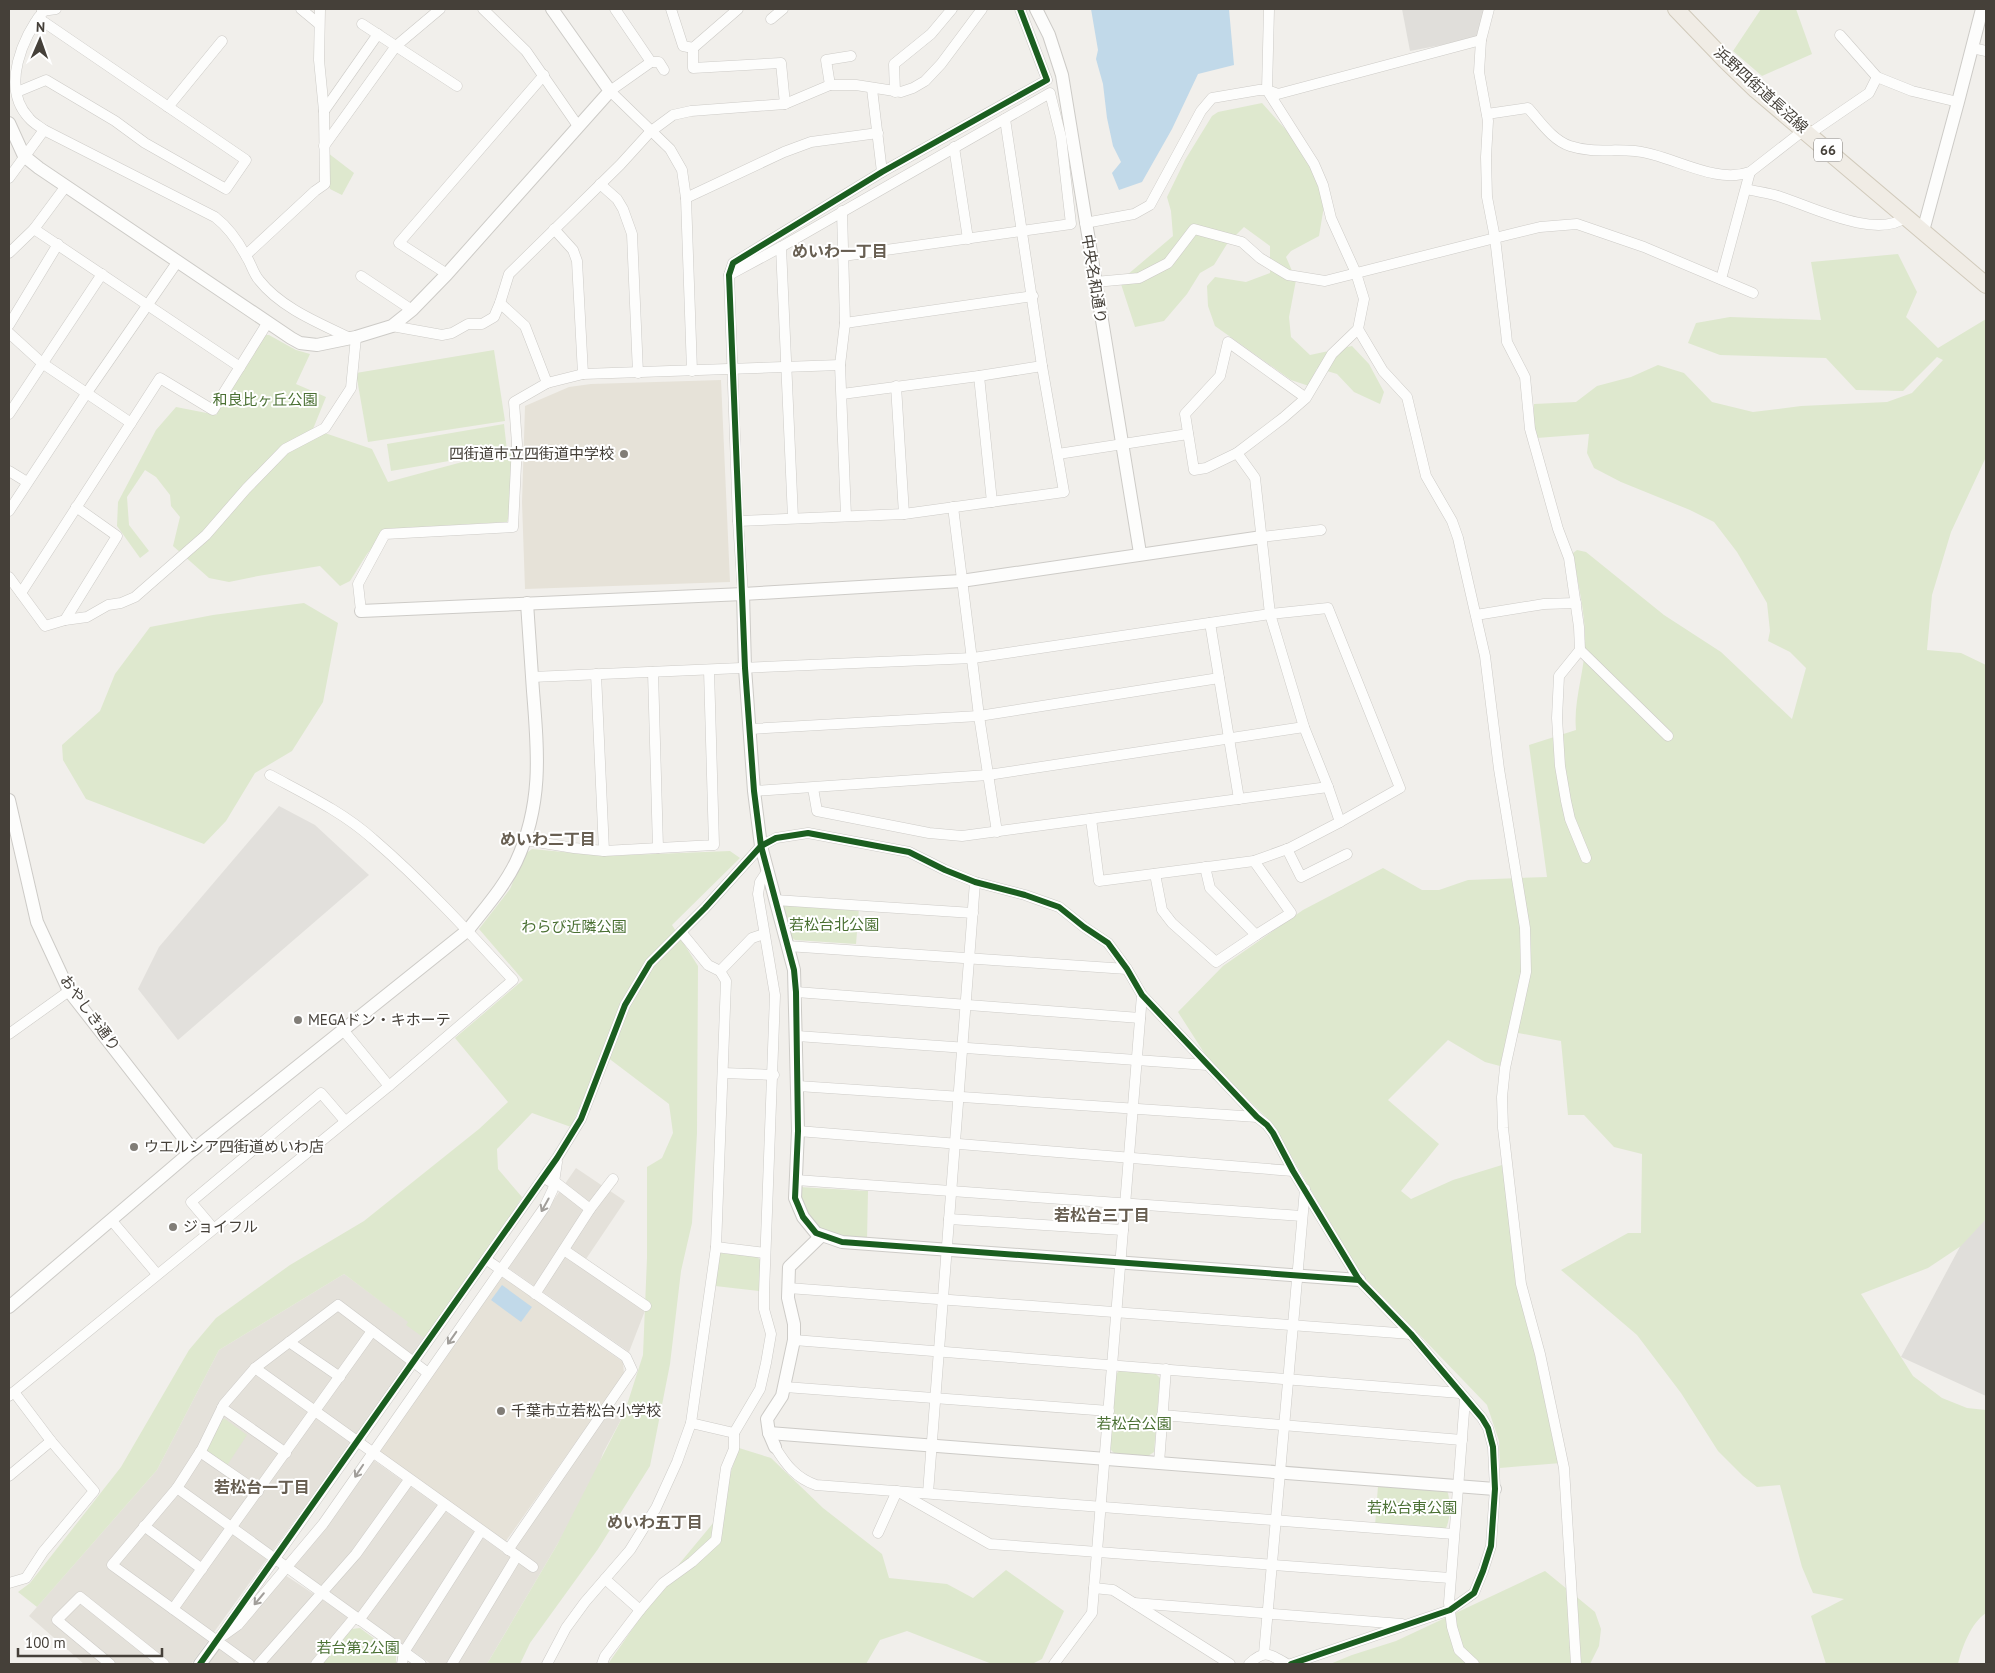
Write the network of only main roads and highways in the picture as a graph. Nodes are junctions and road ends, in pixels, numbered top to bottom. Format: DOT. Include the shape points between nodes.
graph roads {
  1 [pos="1676,9"];
  2 [pos="1986,285"];
  1 -- 2 [label="main road, 浜野四街道長沼線 / 66" via="1725,60"];
}
